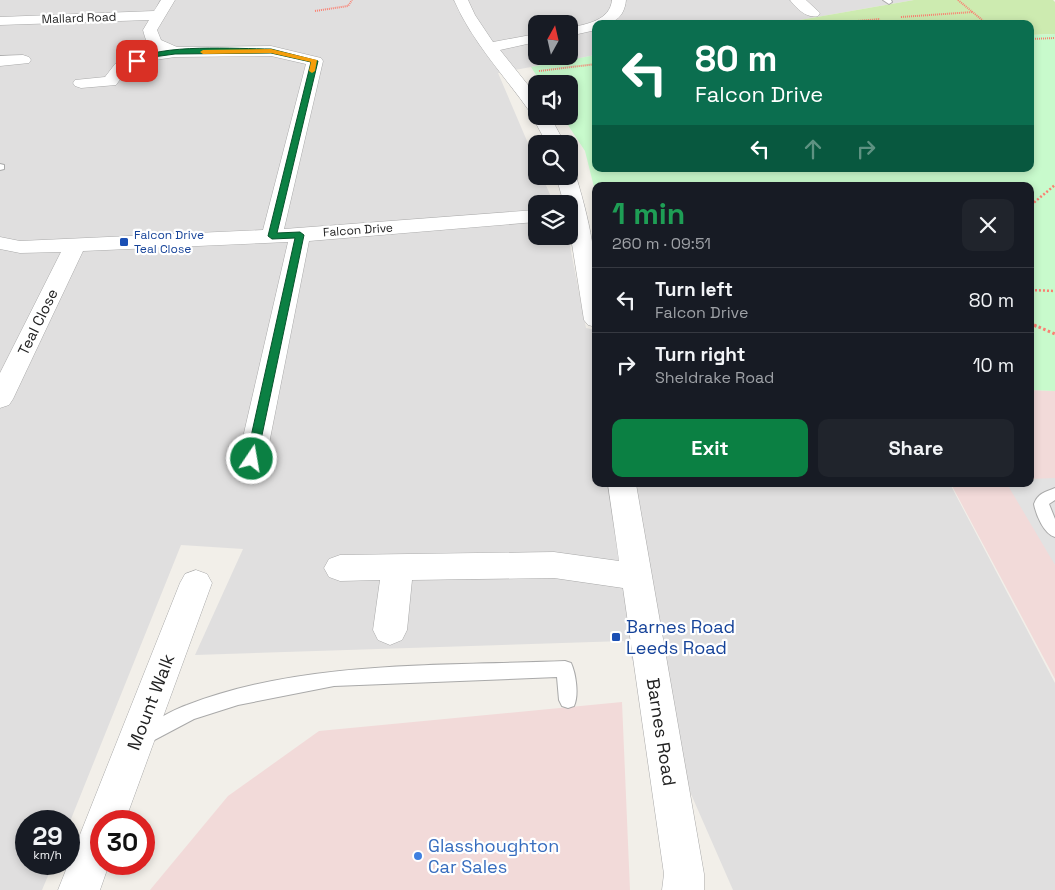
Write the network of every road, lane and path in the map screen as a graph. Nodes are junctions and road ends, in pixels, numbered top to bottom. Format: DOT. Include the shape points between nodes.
graph roads {
  1 [pos="168,0"];
  2 [pos="352,0"];
  3 [pos="460,0"];
  4 [pos="619,0"];
  5 [pos="797,0"];
  6 [pos="958,0"];
  7 [pos="315,11"];
  8 [pos="813,13"];
  9 [pos="159,15"];
  10 [pos="606,20"];
  11 [pos="982,20"];
  12 [pos="0,21"];
  13 [pos="592,27"];
  14 [pos="578,30"];
  15 [pos="1034,38"];
  16 [pos="1055,38"];
  17 [pos="528,40"];
  18 [pos="489,47"];
  19 [pos="175,52"];
  20 [pos="23,60"];
  21 [pos="0,61"];
  22 [pos="592,64"];
  23 [pos="514,74"];
  24 [pos="81,83"];
  25 [pos="528,96"];
  26 [pos="1055,185"];
  27 [pos="1034,202"];
  28 [pos="528,217"];
  29 [pos="300,235"];
  30 [pos="272,236"];
  31 [pos="578,237"];
  32 [pos="0,243"];
  33 [pos="75,245"];
  34 [pos="1034,290"];
  35 [pos="1055,291"];
  36 [pos="592,302"];
  37 [pos="1034,325"];
  38 [pos="1055,334"];
  39 [pos="0,399"];
  40 [pos="252,459"];
  41 [pos="622,487"];
  42 [pos="1055,494"];
  43 [pos="1055,531"];
  44 [pos="340,568"];
  45 [pos="398,568"];
  46 [pos="636,575"];
  47 [pos="196,583"];
  48 [pos="390,630"];
  49 [pos="568,700"];
  50 [pos="136,741"];
  51 [pos="110,810"];
  52 [pos="90,861"];
  53 [pos="79,890"];
  54 [pos="683,890"];
  1 -- 9 [label="street"];
  2 -- 7 [label="path" via="348,6"];
  3 -- 18 [label="street"];
  4 -- 10 [label="street" via="613,16"];
  5 -- 8 [label="street"];
  6 -- 11 [label="path"];
  9 -- 12 [label="street, Mallard Road"];
  9 -- 19 [label="street" via="150,30 154,43"];
  13 -- 14 [label="street"];
  15 -- 16 [label="path"];
  17 -- 18 [label="street"];
  18 -- 23 [label="street"];
  19 -- 24 [label="street" via="121,66 110,82"];
  19 -- 30 [label="street" via="271,51 314,61"];
  20 -- 21 [label="street"];
  22 -- 23 [label="path"];
  23 -- 25 [label="street"];
  26 -- 27 [label="path"];
  28 -- 29 [label="street, Falcon Drive"];
  29 -- 30 [label="street, Falcon Drive"];
  29 -- 40 [label="street"];
  30 -- 33 [label="street, Falcon Drive"];
  31 -- 36 [label="street"];
  32 -- 33 [label="street, Falcon Drive" via="20,247"];
  33 -- 39 [label="street, Teal Close"];
  34 -- 35 [label="path"];
  37 -- 38 [label="path"];
  41 -- 46 [label="street, Barnes Road"];
  42 -- 43 [label="lane" via="1041,502 1041,508"];
  44 -- 45 [label="street"];
  45 -- 46 [label="street" via="554,565"];
  45 -- 48 [label="street"];
  46 -- 54 [label="street, Barnes Road" via="684,874"];
  47 -- 50 [label="street, Mount Walk"];
  49 -- 50 [label="lane" via="565,669 334,678 238,696 190,712"];
  50 -- 51 [label="street, Mount Walk"];
  52 -- 53 [label="street"];
}
